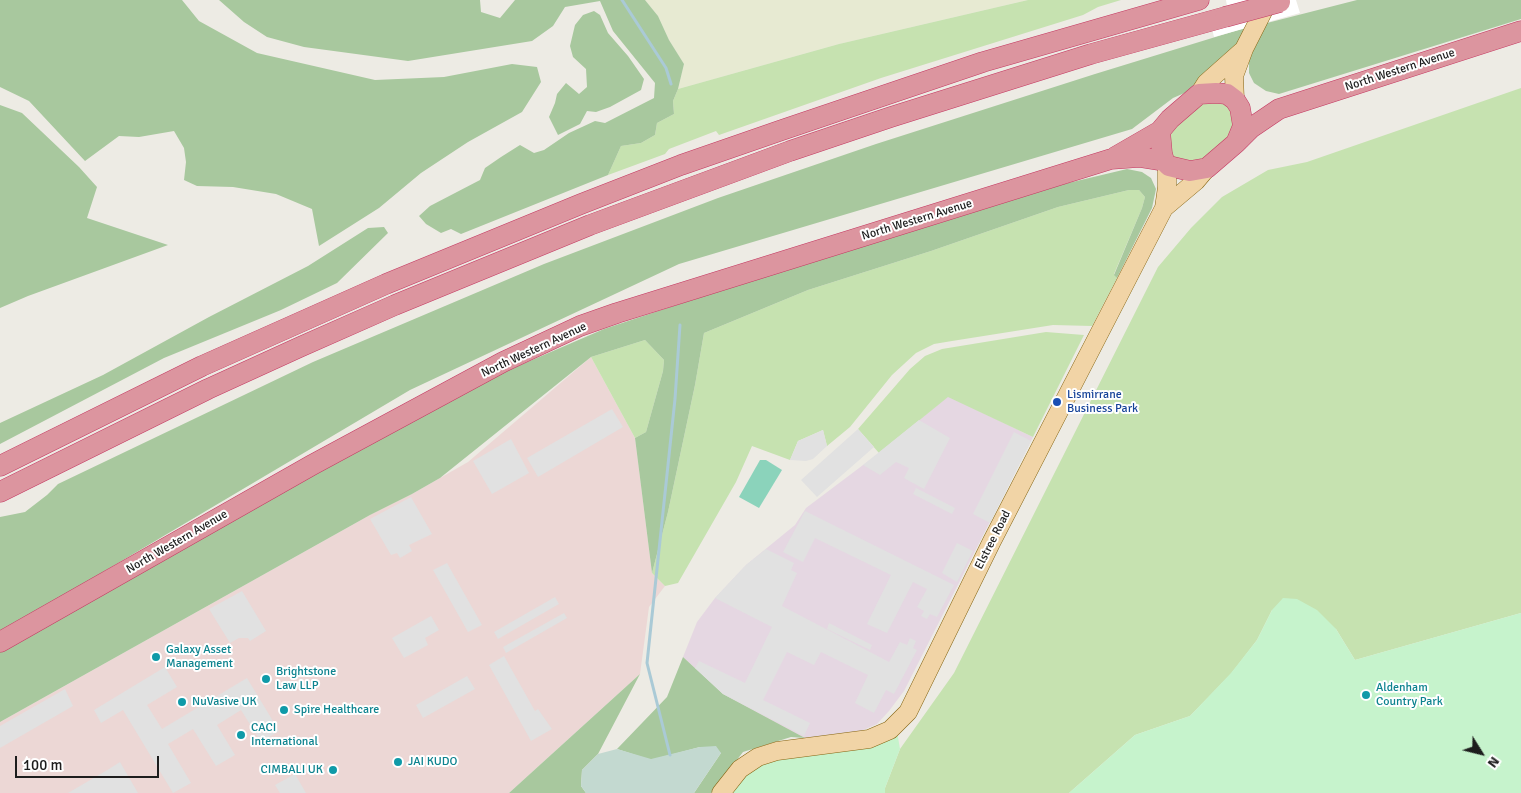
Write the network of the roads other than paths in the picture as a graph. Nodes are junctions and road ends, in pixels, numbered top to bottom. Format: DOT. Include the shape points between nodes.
graph roads {
  1 [pos="1199,0"];
  2 [pos="1279,1"];
  3 [pos="1521,31"];
  4 [pos="1244,49"];
  5 [pos="1200,94"];
  6 [pos="1237,102"];
  7 [pos="1279,110"];
  8 [pos="1160,131"];
  9 [pos="1236,143"];
  10 [pos="1111,160"];
  11 [pos="1165,163"];
  12 [pos="1207,168"];
  13 [pos="1164,208"];
  14 [pos="0,466"];
  15 [pos="0,492"];
  16 [pos="0,642"];
  17 [pos="721,793"];
  1 -- 14 [label="highway" via="983,62 681,165 394,281 229,354"];
  2 -- 4 [label="main road"];
  2 -- 15 [label="highway, bridge" via="891,117 590,225 275,358"];
  3 -- 7 [label="highway, North Western Avenue"];
  4 -- 5 [label="main road" via="1206,83"];
  4 -- 6 [label="main road" via="1234,76"];
  5 -- 6 [label="highway" via="1223,93"];
  5 -- 8 [label="highway"];
  6 -- 7 [label="highway, North Western Avenue"];
  6 -- 9 [label="highway" via="1243,126"];
  7 -- 9 [label="highway, North Western Avenue" via="1251,128"];
  8 -- 10 [label="highway, North Western Avenue"];
  8 -- 11 [label="highway"];
  9 -- 12 [label="highway"];
  10 -- 11 [label="highway, North Western Avenue" via="1139,157"];
  10 -- 16 [label="highway, North Western Avenue" via="580,326 504,362 312,465"];
  11 -- 12 [label="highway" via="1183,171"];
  11 -- 13 [label="main road, Elstree Road" via="1167,187"];
  12 -- 13 [label="main road, Elstree Road"];
  13 -- 17 [label="main road, Elstree Road" via="908,712 890,730 868,740 778,751 758,757 740,769"];
}
